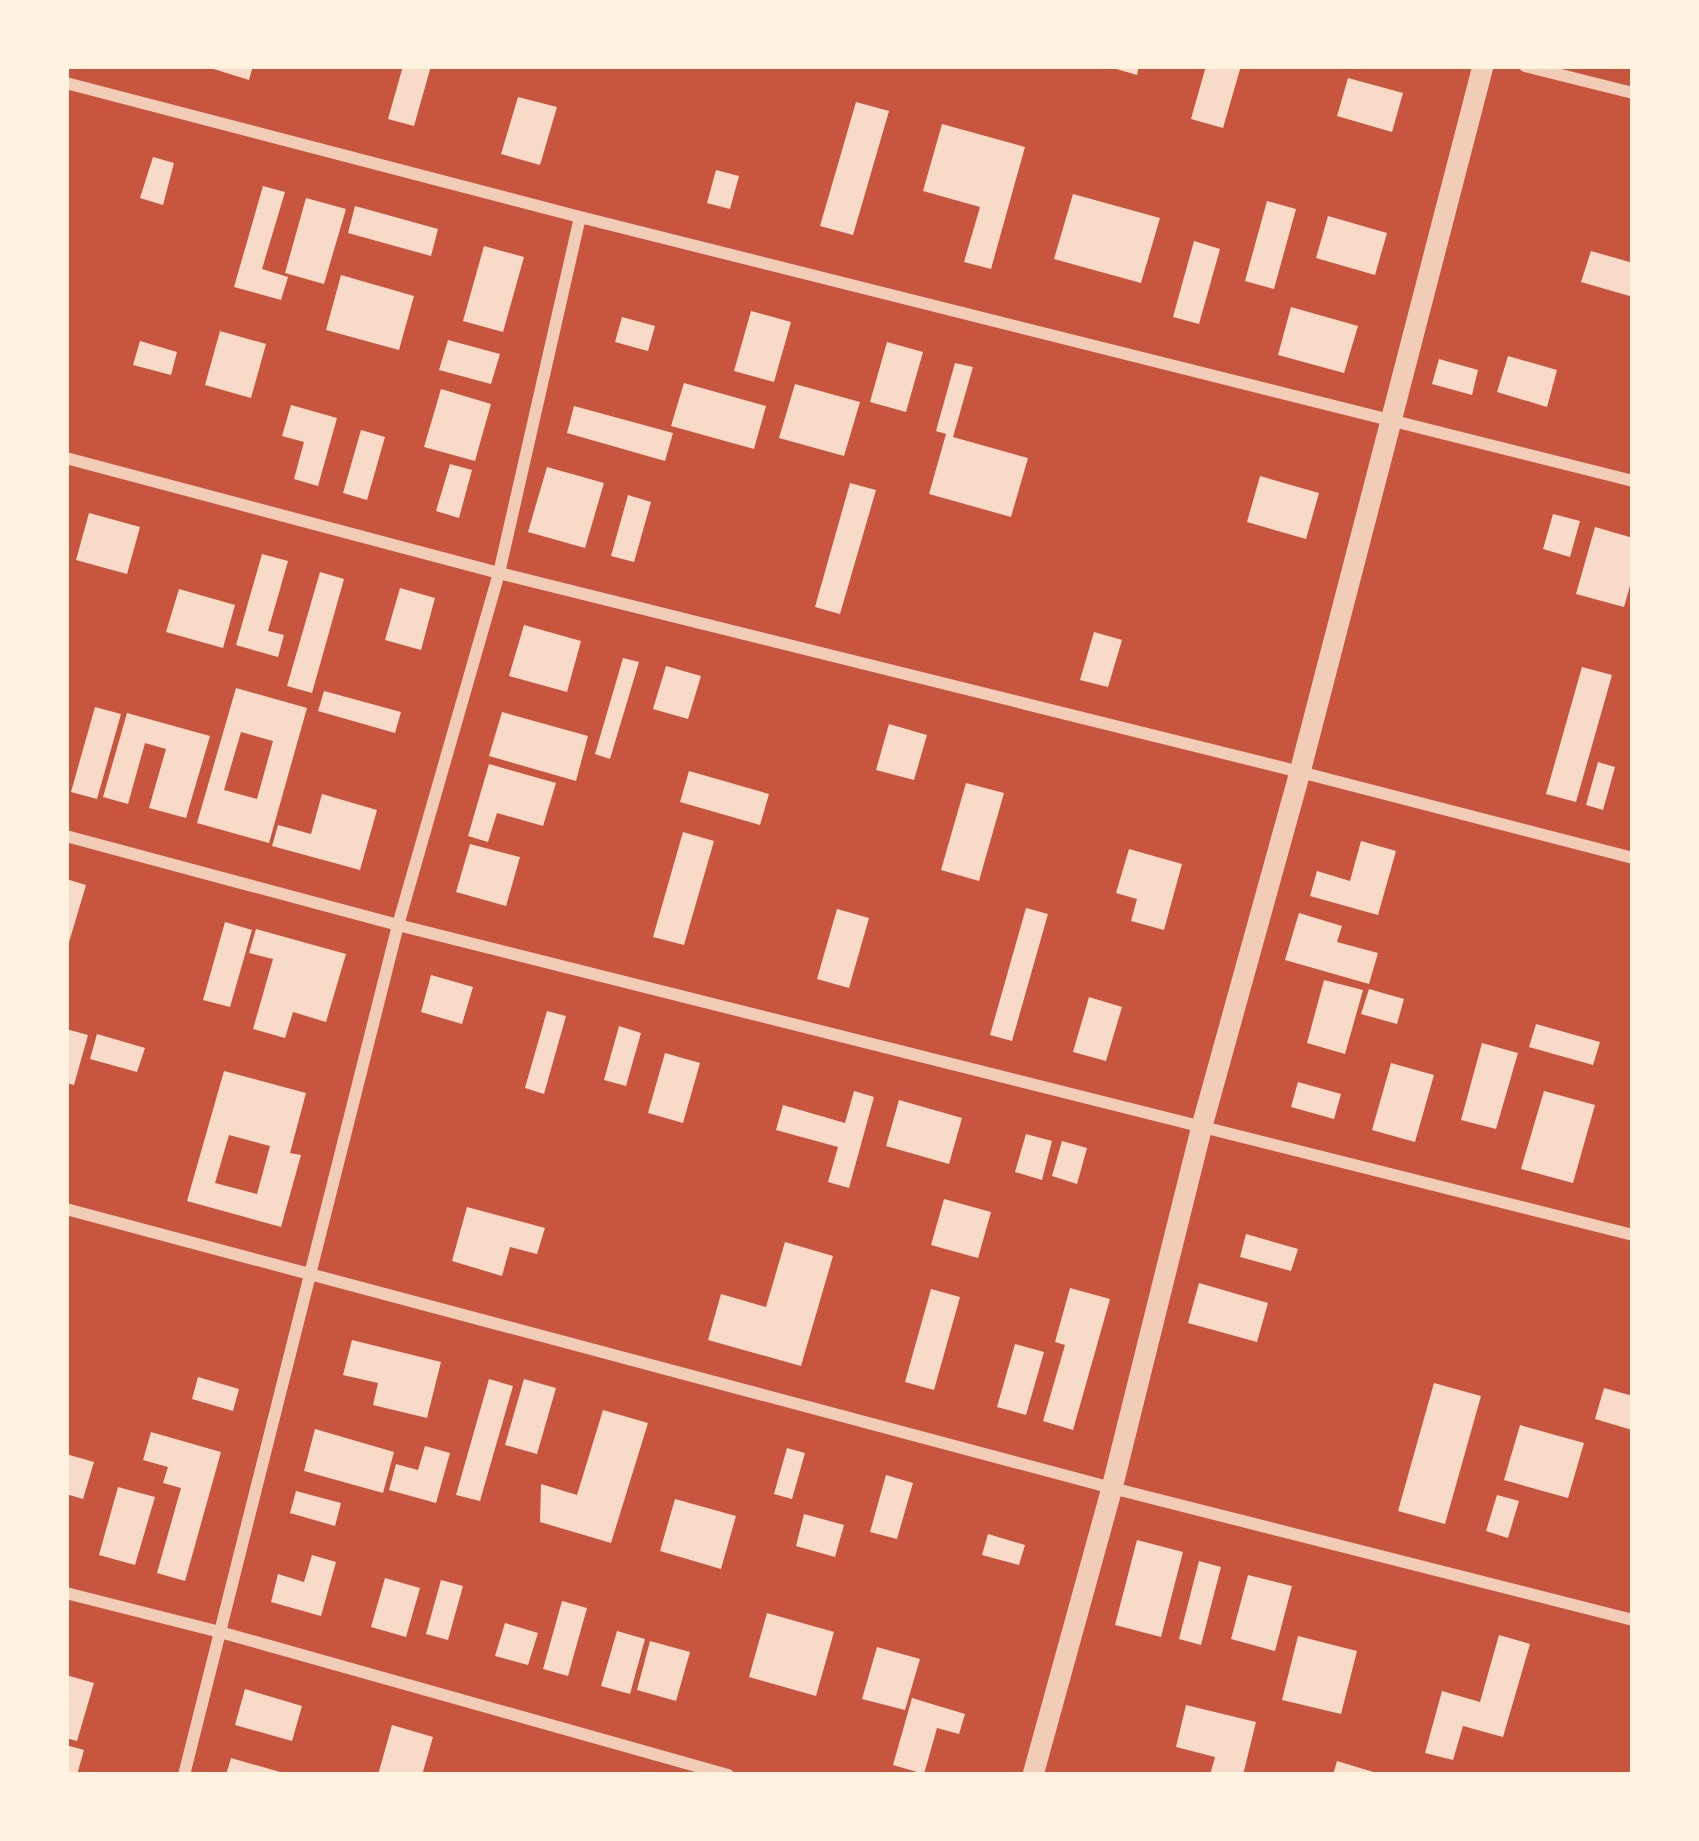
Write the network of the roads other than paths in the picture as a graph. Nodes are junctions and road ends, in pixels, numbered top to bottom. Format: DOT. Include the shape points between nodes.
graph roads {
  1 [pos="1483,66"];
  2 [pos="1525,66"];
  3 [pos="66,83"];
  4 [pos="1633,93"];
  5 [pos="580,217"];
  6 [pos="1393,418"];
  7 [pos="66,458"];
  8 [pos="1633,481"];
  9 [pos="499,573"];
  10 [pos="1300,772"];
  11 [pos="66,836"];
  12 [pos="1633,858"];
  13 [pos="398,925"];
  14 [pos="1202,1126"];
  15 [pos="66,1209"];
  16 [pos="1633,1235"];
  17 [pos="311,1274"];
  18 [pos="1112,1487"];
  19 [pos="66,1593"];
  20 [pos="1633,1620"];
  21 [pos="220,1632"];
  22 [pos="184,1775"];
  23 [pos="728,1775"];
  24 [pos="1033,1775"];
  1 -- 6 [label="street"];
  2 -- 4 [label="street"];
  3 -- 5 [label="street"];
  5 -- 6 [label="street"];
  5 -- 9 [label="street"];
  6 -- 8 [label="street"];
  6 -- 10 [label="street"];
  7 -- 9 [label="street"];
  9 -- 10 [label="street"];
  9 -- 13 [label="street"];
  10 -- 12 [label="street"];
  10 -- 14 [label="street"];
  11 -- 13 [label="street"];
  13 -- 14 [label="street"];
  13 -- 17 [label="street"];
  14 -- 16 [label="street"];
  14 -- 18 [label="street"];
  15 -- 17 [label="street"];
  17 -- 18 [label="street"];
  17 -- 21 [label="street"];
  18 -- 20 [label="street"];
  18 -- 24 [label="street"];
  19 -- 21 [label="street"];
  21 -- 22 [label="street"];
  21 -- 23 [label="street"];
}
